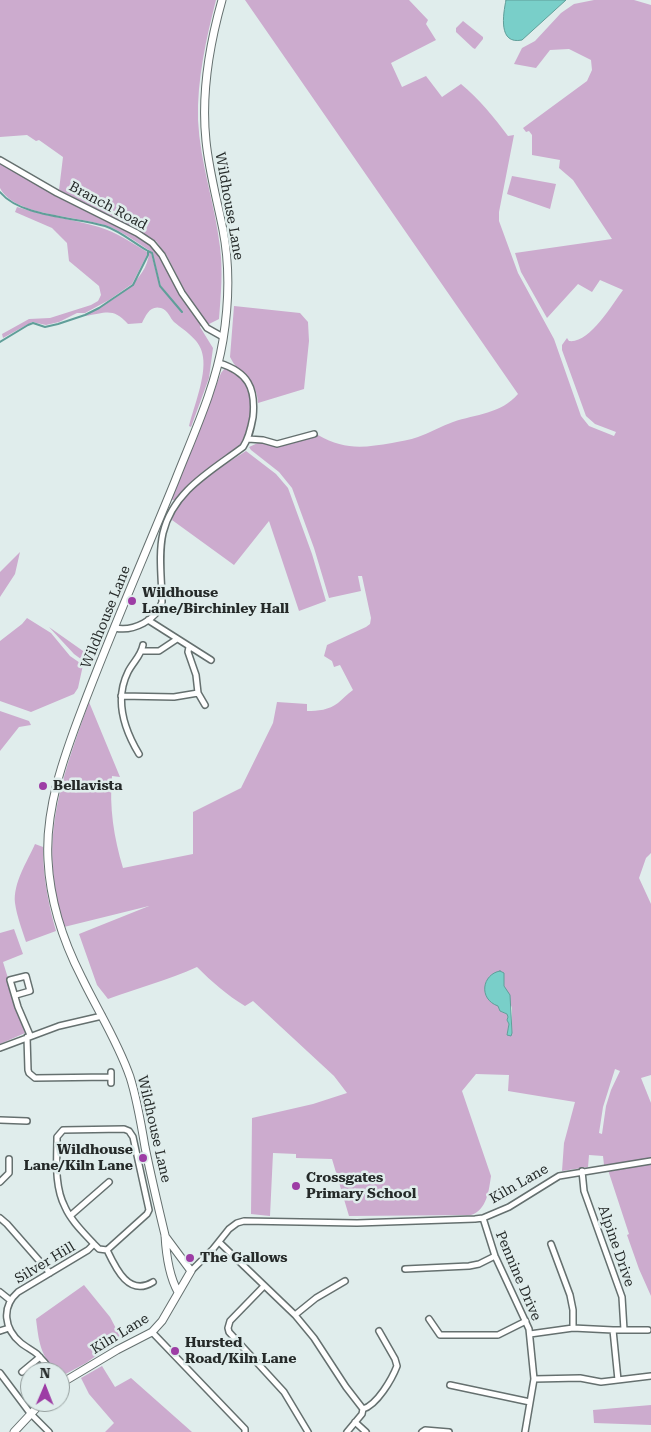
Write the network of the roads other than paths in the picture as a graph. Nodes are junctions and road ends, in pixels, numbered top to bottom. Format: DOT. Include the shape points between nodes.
graph roads {
  1 [pos="222,0"];
  2 [pos="0,160"];
  3 [pos="224,337"];
  4 [pos="219,363"];
  5 [pos="314,434"];
  6 [pos="248,439"];
  7 [pos="148,620"];
  8 [pos="115,628"];
  9 [pos="177,640"];
  10 [pos="189,647"];
  11 [pos="211,660"];
  12 [pos="198,693"];
  13 [pos="121,696"];
  14 [pos="205,705"];
  15 [pos="139,754"];
  16 [pos="16,995"];
  17 [pos="102,1016"];
  18 [pos="29,1036"];
  19 [pos="0,1048"];
  20 [pos="111,1077"];
  21 [pos="0,1120"];
  22 [pos="27,1121"];
  23 [pos="9,1159"];
  24 [pos="651,1161"];
  25 [pos="582,1171"];
  26 [pos="0,1182"];
  27 [pos="109,1182"];
  28 [pos="70,1216"];
  29 [pos="0,1218"];
  30 [pos="484,1218"];
  31 [pos="165,1235"];
  32 [pos="219,1242"];
  33 [pos="94,1244"];
  34 [pos="551,1244"];
  35 [pos="107,1250"];
  36 [pos="495,1256"];
  37 [pos="407,1270"];
  38 [pos="191,1271"];
  39 [pos="50,1273"];
  40 [pos="345,1281"];
  41 [pos="153,1282"];
  42 [pos="264,1286"];
  43 [pos="0,1292"];
  44 [pos="178,1292"];
  45 [pos="10,1300"];
  46 [pos="295,1315"];
  47 [pos="429,1319"];
  48 [pos="526,1320"];
  49 [pos="9,1328"];
  50 [pos="573,1328"];
  51 [pos="613,1330"];
  52 [pos="624,1330"];
  53 [pos="648,1330"];
  54 [pos="0,1331"];
  55 [pos="379,1331"];
  56 [pos="152,1332"];
  57 [pos="530,1334"];
  58 [pos="40,1357"];
  59 [pos="34,1362"];
  60 [pos="44,1362"];
  61 [pos="0,1373"];
  62 [pos="651,1376"];
  63 [pos="70,1378"];
  64 [pos="534,1379"];
  65 [pos="618,1380"];
  66 [pos="450,1385"];
  67 [pos="530,1402"];
  68 [pos="364,1408"];
  69 [pos="30,1413"];
  70 [pos="355,1422"];
  71 [pos="14,1432"];
  72 [pos="49,1432"];
  73 [pos="245,1432"];
  74 [pos="308,1432"];
  75 [pos="346,1432"];
  76 [pos="366,1432"];
  77 [pos="422,1432"];
  78 [pos="449,1432"];
  79 [pos="525,1432"];
  1 -- 3 [label="main road, Wildhouse Lane" via="211,42 204,112 208,158 227,259"];
  2 -- 3 [label="street, Branch Road" via="152,243 207,328"];
  3 -- 4 [label="main road, Wildhouse Lane"];
  4 -- 6 [label="street" via="237,371 251,386 253,413"];
  4 -- 8 [label="main road, Wildhouse Lane"];
  5 -- 6 [label="street" via="277,444"];
  6 -- 7 [label="street" via="243,447 192,485 174,505 163,533 160,611"];
  7 -- 8 [label="street" via="123,630"];
  7 -- 9 [label="street"];
  8 -- 17 [label="main road, Wildhouse Lane" via="67,749 48,836 52,894 60,928"];
  9 -- 10 [label="street"];
  9 -- 13 [label="street" via="160,651 143,648 124,680"];
  10 -- 11 [label="street"];
  10 -- 12 [label="street"];
  12 -- 13 [label="street" via="174,697"];
  12 -- 14 [label="street"];
  13 -- 15 [label="street" via="126,729"];
  16 -- 16 [label="street" via="30,991 26,976 10,980"];
  16 -- 18 [label="street"];
  17 -- 18 [label="street"];
  17 -- 31 [label="main road, Wildhouse Lane" via="130,1076"];
  18 -- 19 [label="street"];
  18 -- 20 [label="street" via="28,1070 35,1078"];
  21 -- 22 [label="street"];
  23 -- 26 [label="street" via="9,1173"];
  24 -- 25 [label="street, Kiln Lane"];
  25 -- 30 [label="street, Kiln Lane" via="559,1176 510,1207"];
  25 -- 52 [label="street, Alpine Drive" via="584,1191 622,1297"];
  27 -- 28 [label="street"];
  28 -- 33 [label="street"];
  28 -- 35 [label="street" via="59,1187 59,1133 63,1130 130,1131 149,1210"];
  29 -- 39 [label="street"];
  30 -- 32 [label="street, Kiln Lane" via="244,1221 233,1225"];
  30 -- 36 [label="street, Pennine Drive"];
  31 -- 38 [label="main road, Wildhouse Lane"];
  31 -- 44 [label="main road, Wildhouse Lane"];
  32 -- 38 [label="street, Kiln Lane"];
  32 -- 42 [label="street"];
  33 -- 35 [label="street"];
  33 -- 39 [label="street, Silver Hill"];
  34 -- 50 [label="street" via="570,1295"];
  35 -- 41 [label="street" via="129,1284 140,1288"];
  36 -- 37 [label="street" via="469,1266"];
  36 -- 48 [label="street, Pennine Drive"];
  38 -- 44 [label="main road, Kiln Lane"];
  39 -- 45 [label="street, Silver Hill"];
  40 -- 46 [label="street"];
  42 -- 46 [label="street"];
  42 -- 74 [label="street" via="230,1321 229,1332 284,1392"];
  43 -- 45 [label="street"];
  44 -- 56 [label="main road, Kiln Lane"];
  45 -- 49 [label="street, Silver Hill" via="6,1315"];
  46 -- 68 [label="street"];
  47 -- 48 [label="street" via="440,1335 498,1335"];
  48 -- 57 [label="street, Pennine Drive"];
  49 -- 54 [label="street"];
  49 -- 58 [label="street" via="20,1342"];
  50 -- 51 [label="street"];
  50 -- 57 [label="street"];
  51 -- 52 [label="street"];
  51 -- 65 [label="street"];
  52 -- 53 [label="street"];
  55 -- 68 [label="street" via="397,1366 374,1403"];
  56 -- 63 [label="main road, Kiln Lane"];
  56 -- 73 [label="street"];
  57 -- 64 [label="street, Pennine Drive"];
  58 -- 59 [label="street"];
  58 -- 60 [label="street"];
  61 -- 69 [label="street"];
  62 -- 65 [label="street"];
  64 -- 65 [label="street"];
  64 -- 67 [label="street, Pennine Drive"];
  66 -- 67 [label="street"];
  67 -- 79 [label="street, Pennine Drive"];
  68 -- 70 [label="street"];
  69 -- 71 [label="main road"];
  69 -- 72 [label="street"];
  70 -- 75 [label="street"];
  70 -- 76 [label="street"];
  77 -- 78 [label="street"];
}
